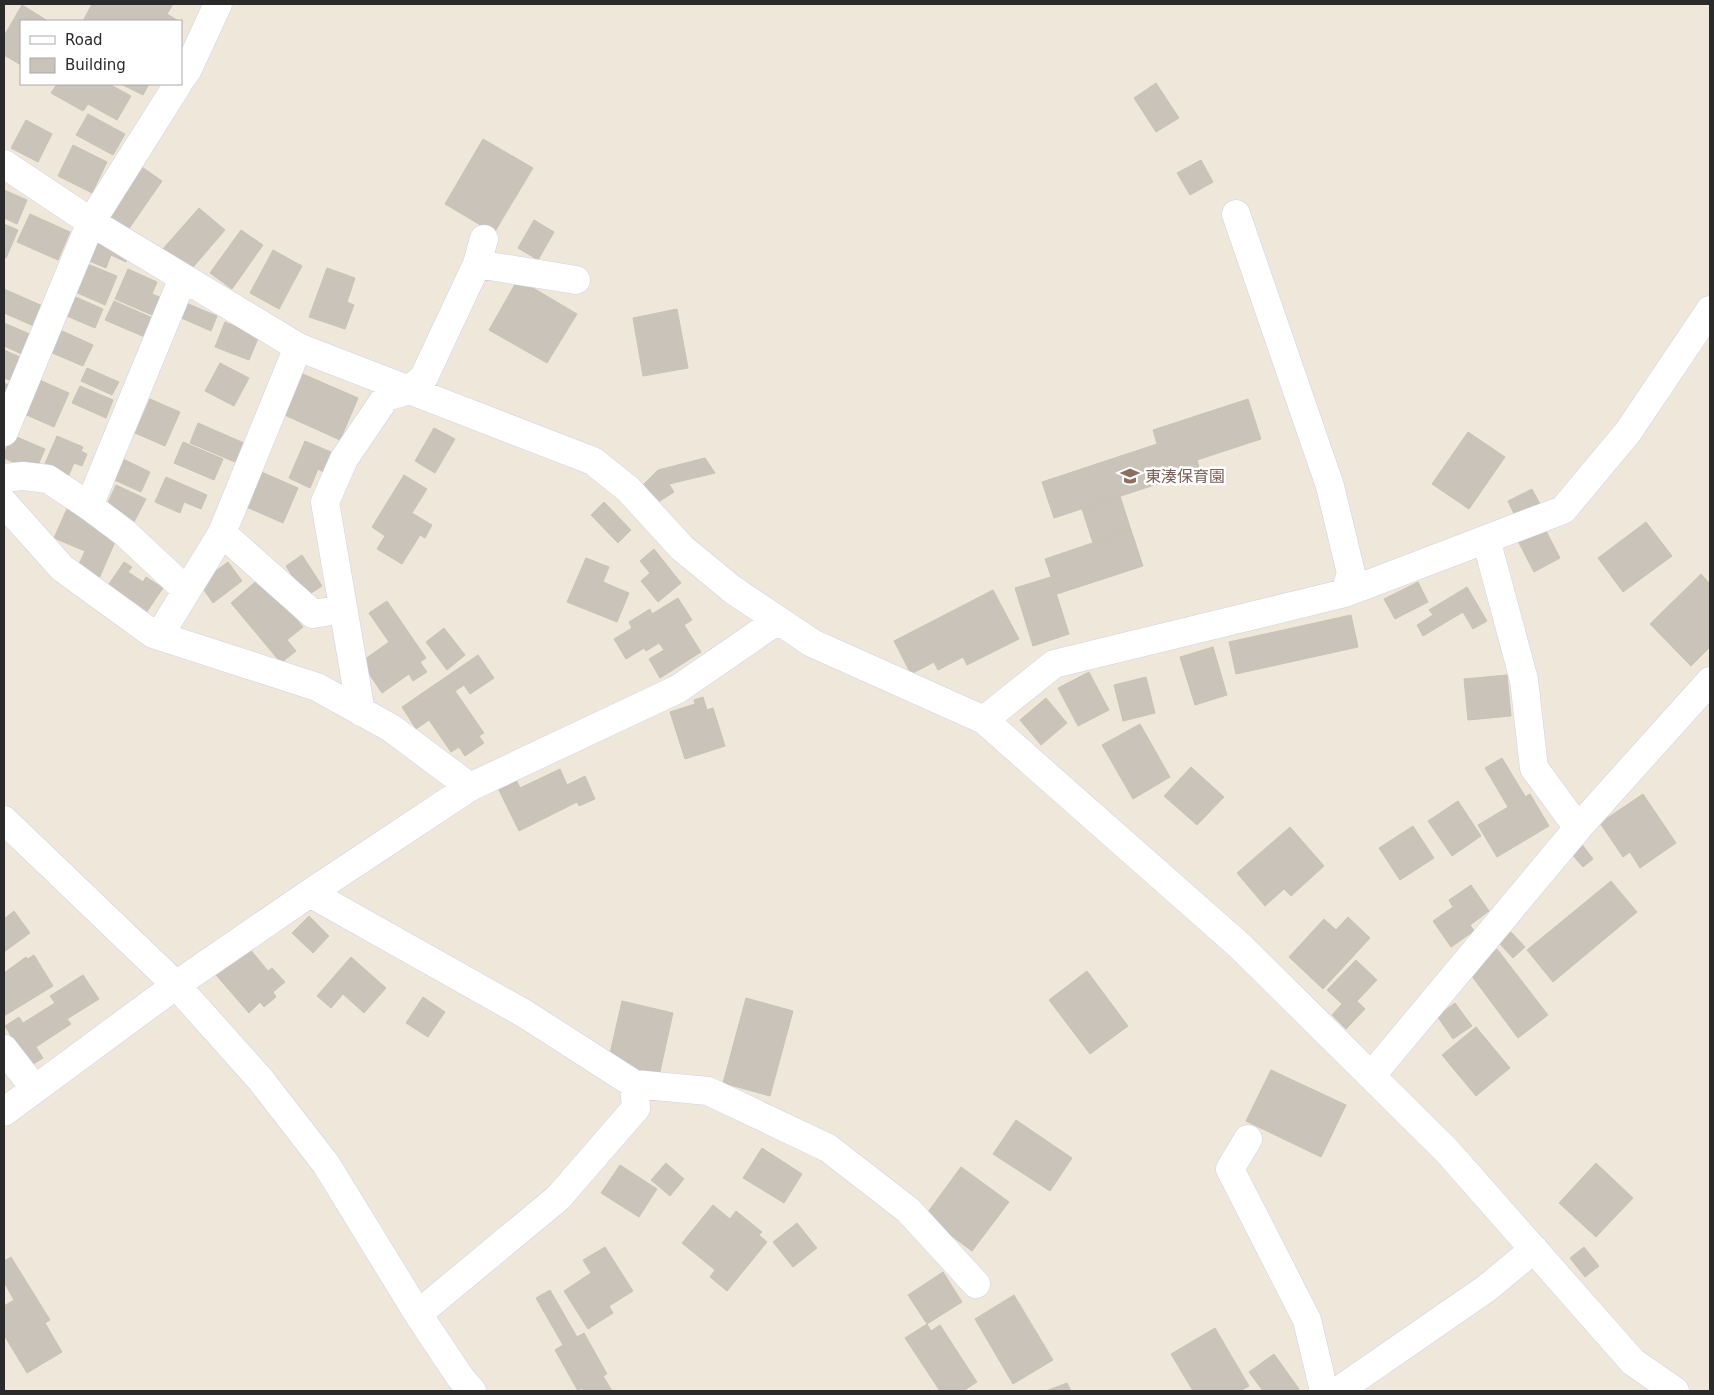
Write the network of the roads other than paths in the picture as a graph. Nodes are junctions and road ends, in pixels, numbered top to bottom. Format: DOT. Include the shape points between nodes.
graph roads {
  1 [pos="208,7"];
  2 [pos="182,77"];
  3 [pos="177,85"];
  4 [pos="4,164"];
  5 [pos="1236,214"];
  6 [pos="91,222"];
  7 [pos="183,278"];
  8 [pos="576,280"];
  9 [pos="1710,310"];
  10 [pos="298,347"];
  11 [pos="409,390"];
  12 [pos="4,432"];
  13 [pos="4,478"];
  14 [pos="4,504"];
  15 [pos="90,506"];
  16 [pos="222,533"];
  17 [pos="1486,539"];
  18 [pos="186,590"];
  19 [pos="1345,594"];
  20 [pos="343,609"];
  21 [pos="778,620"];
  22 [pos="159,636"];
  23 [pos="1710,681"];
  24 [pos="361,712"];
  25 [pos="984,720"];
  26 [pos="470,787"];
  27 [pos="4,820"];
  28 [pos="1578,828"];
  29 [pos="310,893"];
  30 [pos="176,985"];
  31 [pos="4,1048"];
  32 [pos="1371,1076"];
  33 [pos="634,1084"];
  34 [pos="35,1089"];
  35 [pos="4,1112"];
  36 [pos="1248,1139"];
  37 [pos="1534,1249"];
  38 [pos="976,1284"];
  39 [pos="418,1314"];
  40 [pos="472,1391"];
  41 [pos="1324,1391"];
  42 [pos="1338,1391"];
  43 [pos="1675,1391"];
  1 -- 2 [label="street" via="188,68"];
  3 -- 6 [label="street"];
  4 -- 6 [label="street"];
  5 -- 19 [label="street" via="1330,486 1351,573"];
  6 -- 7 [label="street"];
  6 -- 12 [label="street"];
  7 -- 10 [label="street"];
  7 -- 15 [label="street"];
  8 -- 11 [label="street" via="481,251 424,377"];
  9 -- 17 [label="street" via="1628,432 1563,510"];
  10 -- 11 [label="street"];
  10 -- 16 [label="street"];
  11 -- 20 [label="street" via="386,397 344,459 325,502"];
  11 -- 21 [label="street" via="593,461 628,488 682,548 733,590"];
  13 -- 15 [label="street" via="48,479"];
  14 -- 22 [label="street" via="62,568"];
  15 -- 18 [label="street" via="125,533"];
  16 -- 18 [label="street"];
  16 -- 20 [label="street" via="313,614"];
  17 -- 19 [label="street"];
  17 -- 28 [label="street" via="1524,680 1534,768"];
  18 -- 22 [label="street"];
  19 -- 25 [label="street" via="1054,664"];
  20 -- 24 [label="street"];
  21 -- 25 [label="street" via="812,643"];
  21 -- 26 [label="street" via="678,689"];
  22 -- 24 [label="street" via="317,687"];
  23 -- 28 [label="street"];
  24 -- 26 [label="street" via="391,728"];
  25 -- 32 [label="street" via="1240,946"];
  26 -- 29 [label="street"];
  27 -- 30 [label="street"];
  28 -- 32 [label="street"];
  29 -- 30 [label="street"];
  29 -- 33 [label="street" via="525,1014"];
  30 -- 34 [label="street"];
  30 -- 39 [label="street" via="260,1080 326,1164"];
  31 -- 34 [label="street"];
  32 -- 37 [label="street" via="1447,1151"];
  33 -- 38 [label="street" via="708,1091 828,1148 908,1210"];
  33 -- 39 [label="street" via="636,1108 558,1198"];
  34 -- 35 [label="street"];
  36 -- 41 [label="street" via="1230,1169 1307,1320"];
  37 -- 42 [label="street" via="1487,1288"];
  37 -- 43 [label="street" via="1633,1362"];
  39 -- 40 [label="street"];
}
